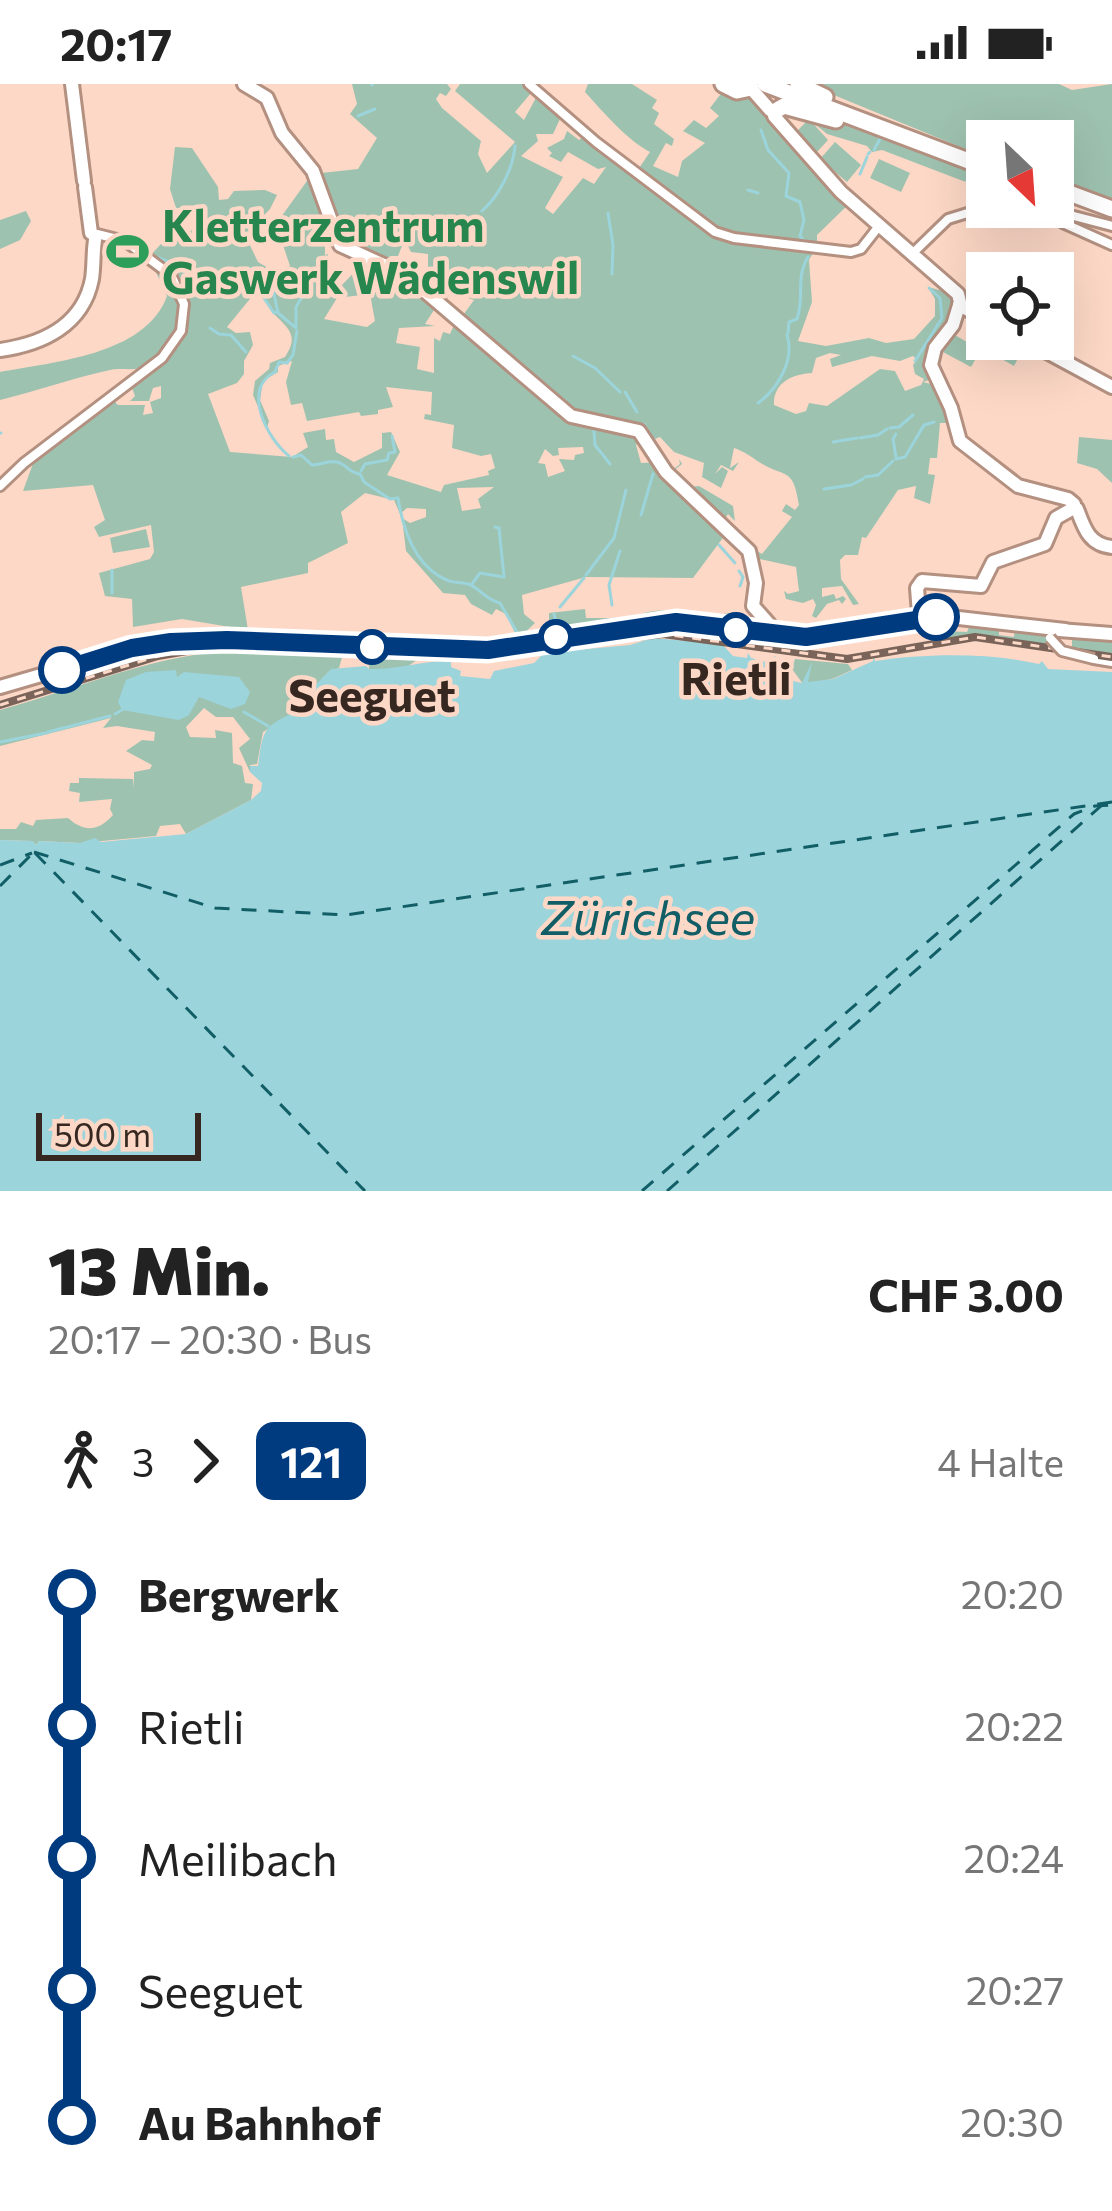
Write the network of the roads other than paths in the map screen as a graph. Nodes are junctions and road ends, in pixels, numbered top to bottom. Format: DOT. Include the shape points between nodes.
graph roads {
  1 [pos="73,84"];
  2 [pos="244,84"];
  3 [pos="529,84"];
  4 [pos="723,84"];
  5 [pos="780,84"];
  6 [pos="798,84"];
  7 [pos="754,85"];
  8 [pos="774,112"];
  9 [pos="854,112"];
  10 [pos="932,147"];
  11 [pos="966,157"];
  12 [pos="966,158"];
  13 [pos="1074,198"];
  14 [pos="1112,212"];
  15 [pos="966,213"];
  16 [pos="1074,216"];
  17 [pos="879,226"];
  18 [pos="1112,226"];
  19 [pos="1074,228"];
  20 [pos="95,236"];
  21 [pos="1112,245"];
  22 [pos="913,253"];
  23 [pos="959,306"];
  24 [pos="966,309"];
  25 [pos="0,350"];
  26 [pos="1063,360"];
  27 [pos="1084,372"];
  28 [pos="0,486"];
  29 [pos="1076,510"];
  30 [pos="1112,547"];
  31 [pos="920,617"];
  32 [pos="1053,632"];
  33 [pos="1112,634"];
  34 [pos="771,636"];
  35 [pos="1112,662"];
  36 [pos="0,688"];
  1 -- 20 [label="main road"];
  2 -- 34 [label="main road" via="267,98 314,173 344,249 421,288 573,418 638,431 668,474 751,554 754,608"];
  3 -- 17 [label="street" via="720,234 851,252"];
  4 -- 7 [label="highway" via="737,91"];
  5 -- 9 [label="highway"];
  6 -- 9 [label="highway"];
  7 -- 8 [label="main road"];
  7 -- 10 [label="highway"];
  8 -- 10 [label="highway" via="785,106"];
  8 -- 17 [label="main road"];
  9 -- 11 [label="highway"];
  10 -- 12 [label="highway"];
  13 -- 14 [label="highway"];
  15 -- 22 [label="street" via="948,219"];
  16 -- 18 [label="street"];
  17 -- 22 [label="main road"];
  19 -- 21 [label="street"];
  20 -- 25 [label="main road" via="91,284 69,322 38,342"];
  20 -- 28 [label="street" via="125,241 175,279 184,304 179,335 162,358"];
  22 -- 23 [label="main road" via="952,287"];
  23 -- 24 [label="main road"];
  23 -- 29 [label="main road" via="931,368 960,442 1018,486 1068,499"];
  26 -- 27 [label="main road"];
  29 -- 30 [label="main road" via="1095,542"];
  29 -- 31 [label="main road" via="1057,517 1045,544 996,560 981,586 922,581"];
  31 -- 32 [label="main road"];
  31 -- 34 [label="main road" via="811,637"];
  32 -- 33 [label="main road"];
  32 -- 35 [label="street, bridge" via="1062,651"];
  34 -- 36 [label="main road" via="682,622 488,650 171,642"];
}
